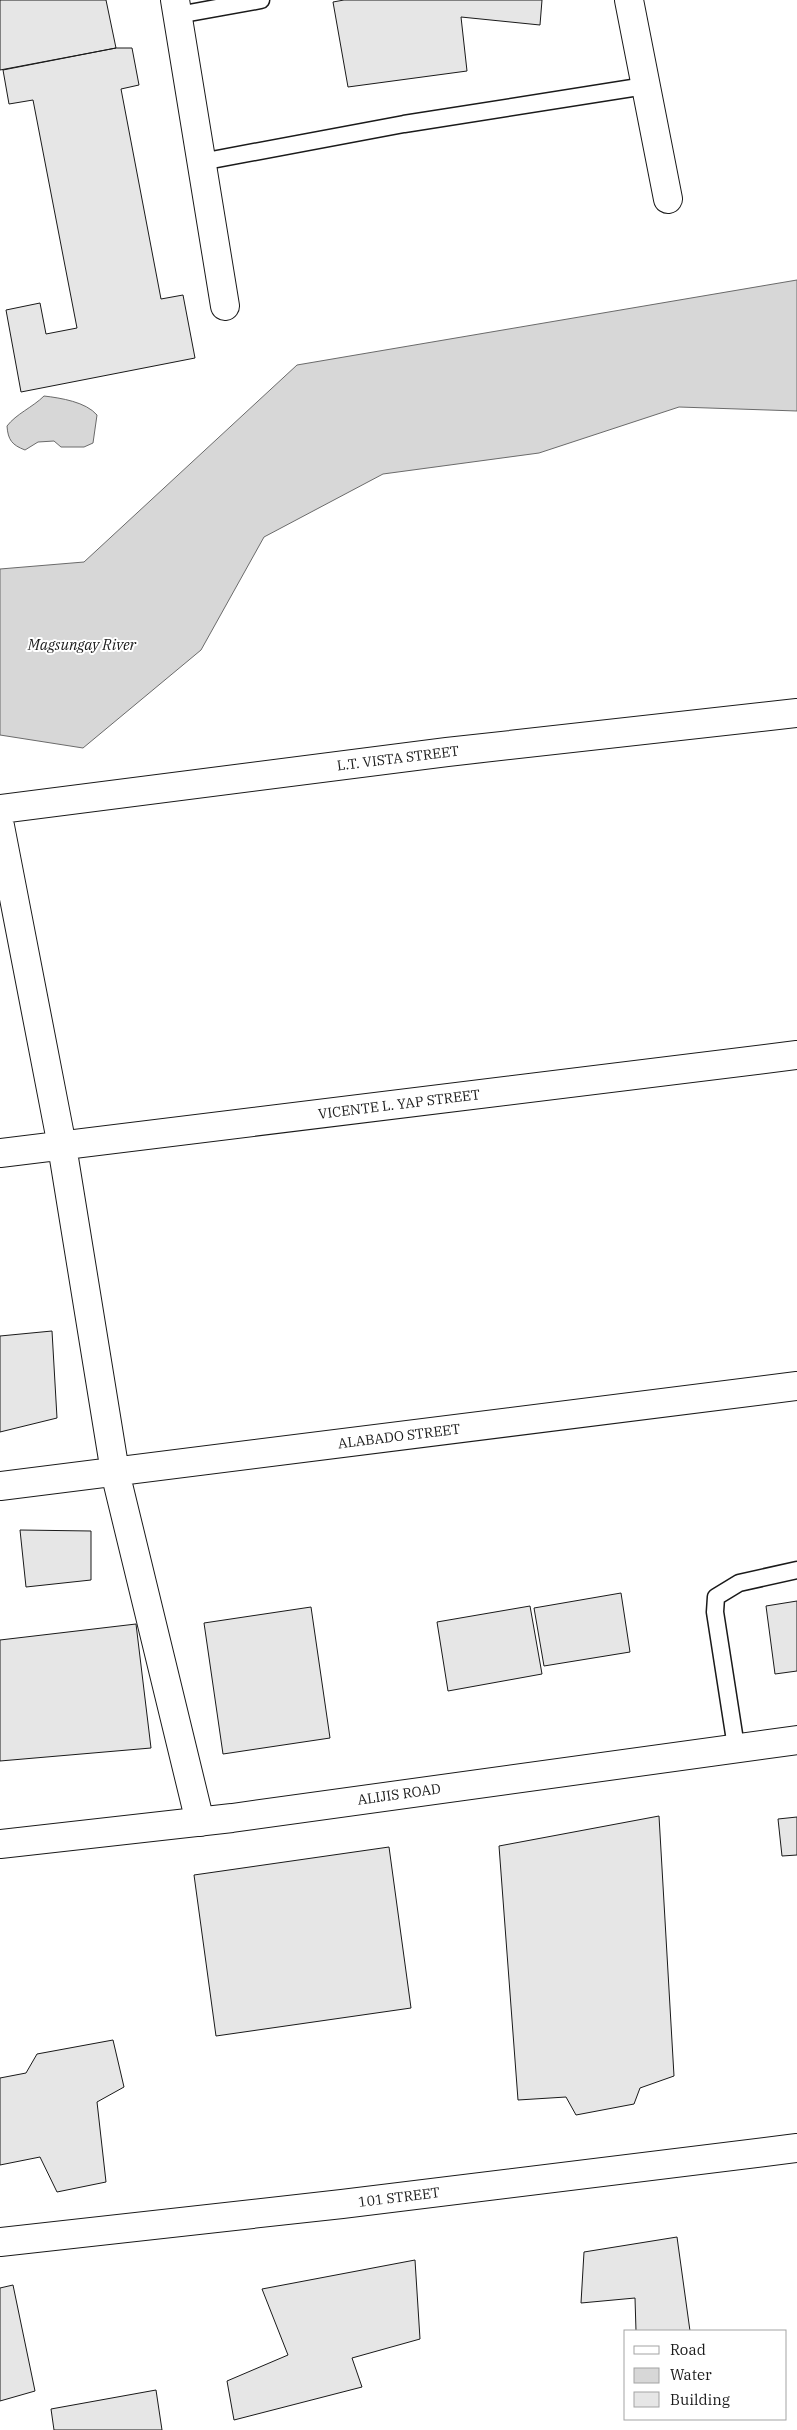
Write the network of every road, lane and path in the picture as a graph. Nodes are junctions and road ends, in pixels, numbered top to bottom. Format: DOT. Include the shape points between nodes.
graph roads {
  1 [pos="261,0"];
  2 [pos="629,0"];
  3 [pos="176,7"];
  4 [pos="646,86"];
  5 [pos="201,162"];
  6 [pos="668,200"];
  7 [pos="225,306"];
  8 [pos="797,713"];
  9 [pos="0,809"];
  10 [pos="0,826"];
  11 [pos="797,1055"];
  12 [pos="62,1146"];
  13 [pos="0,1153"];
  14 [pos="797,1386"];
  15 [pos="115,1472"];
  16 [pos="0,1486"];
  17 [pos="797,1570"];
  18 [pos="797,1740"];
  19 [pos="736,1747"];
  20 [pos="200,1822"];
  21 [pos="0,1844"];
  22 [pos="797,2148"];
  23 [pos="0,2242"];
  1 -- 3 [label="lane"];
  2 -- 4 [label="street"];
  3 -- 5 [label="street"];
  4 -- 5 [label="lane" via="404,124"];
  4 -- 6 [label="street"];
  5 -- 7 [label="street"];
  8 -- 9 [label="street, L.T. VISTA STREET" via="447,752"];
  10 -- 12 [label="street"];
  11 -- 12 [label="street, VICENTE L. YAP STREET"];
  12 -- 13 [label="street, VICENTE L. YAP STREET"];
  12 -- 15 [label="street"];
  14 -- 15 [label="street, ALABADO STREET"];
  15 -- 16 [label="street, ALABADO STREET"];
  15 -- 20 [label="street"];
  17 -- 19 [label="lane" via="739,1583 716,1597 715,1612"];
  18 -- 19 [label="street, ALIJIS ROAD"];
  19 -- 20 [label="street, ALIJIS ROAD"];
  20 -- 21 [label="street, ALIJIS ROAD"];
  22 -- 23 [label="street, 101 STREET"];
}
